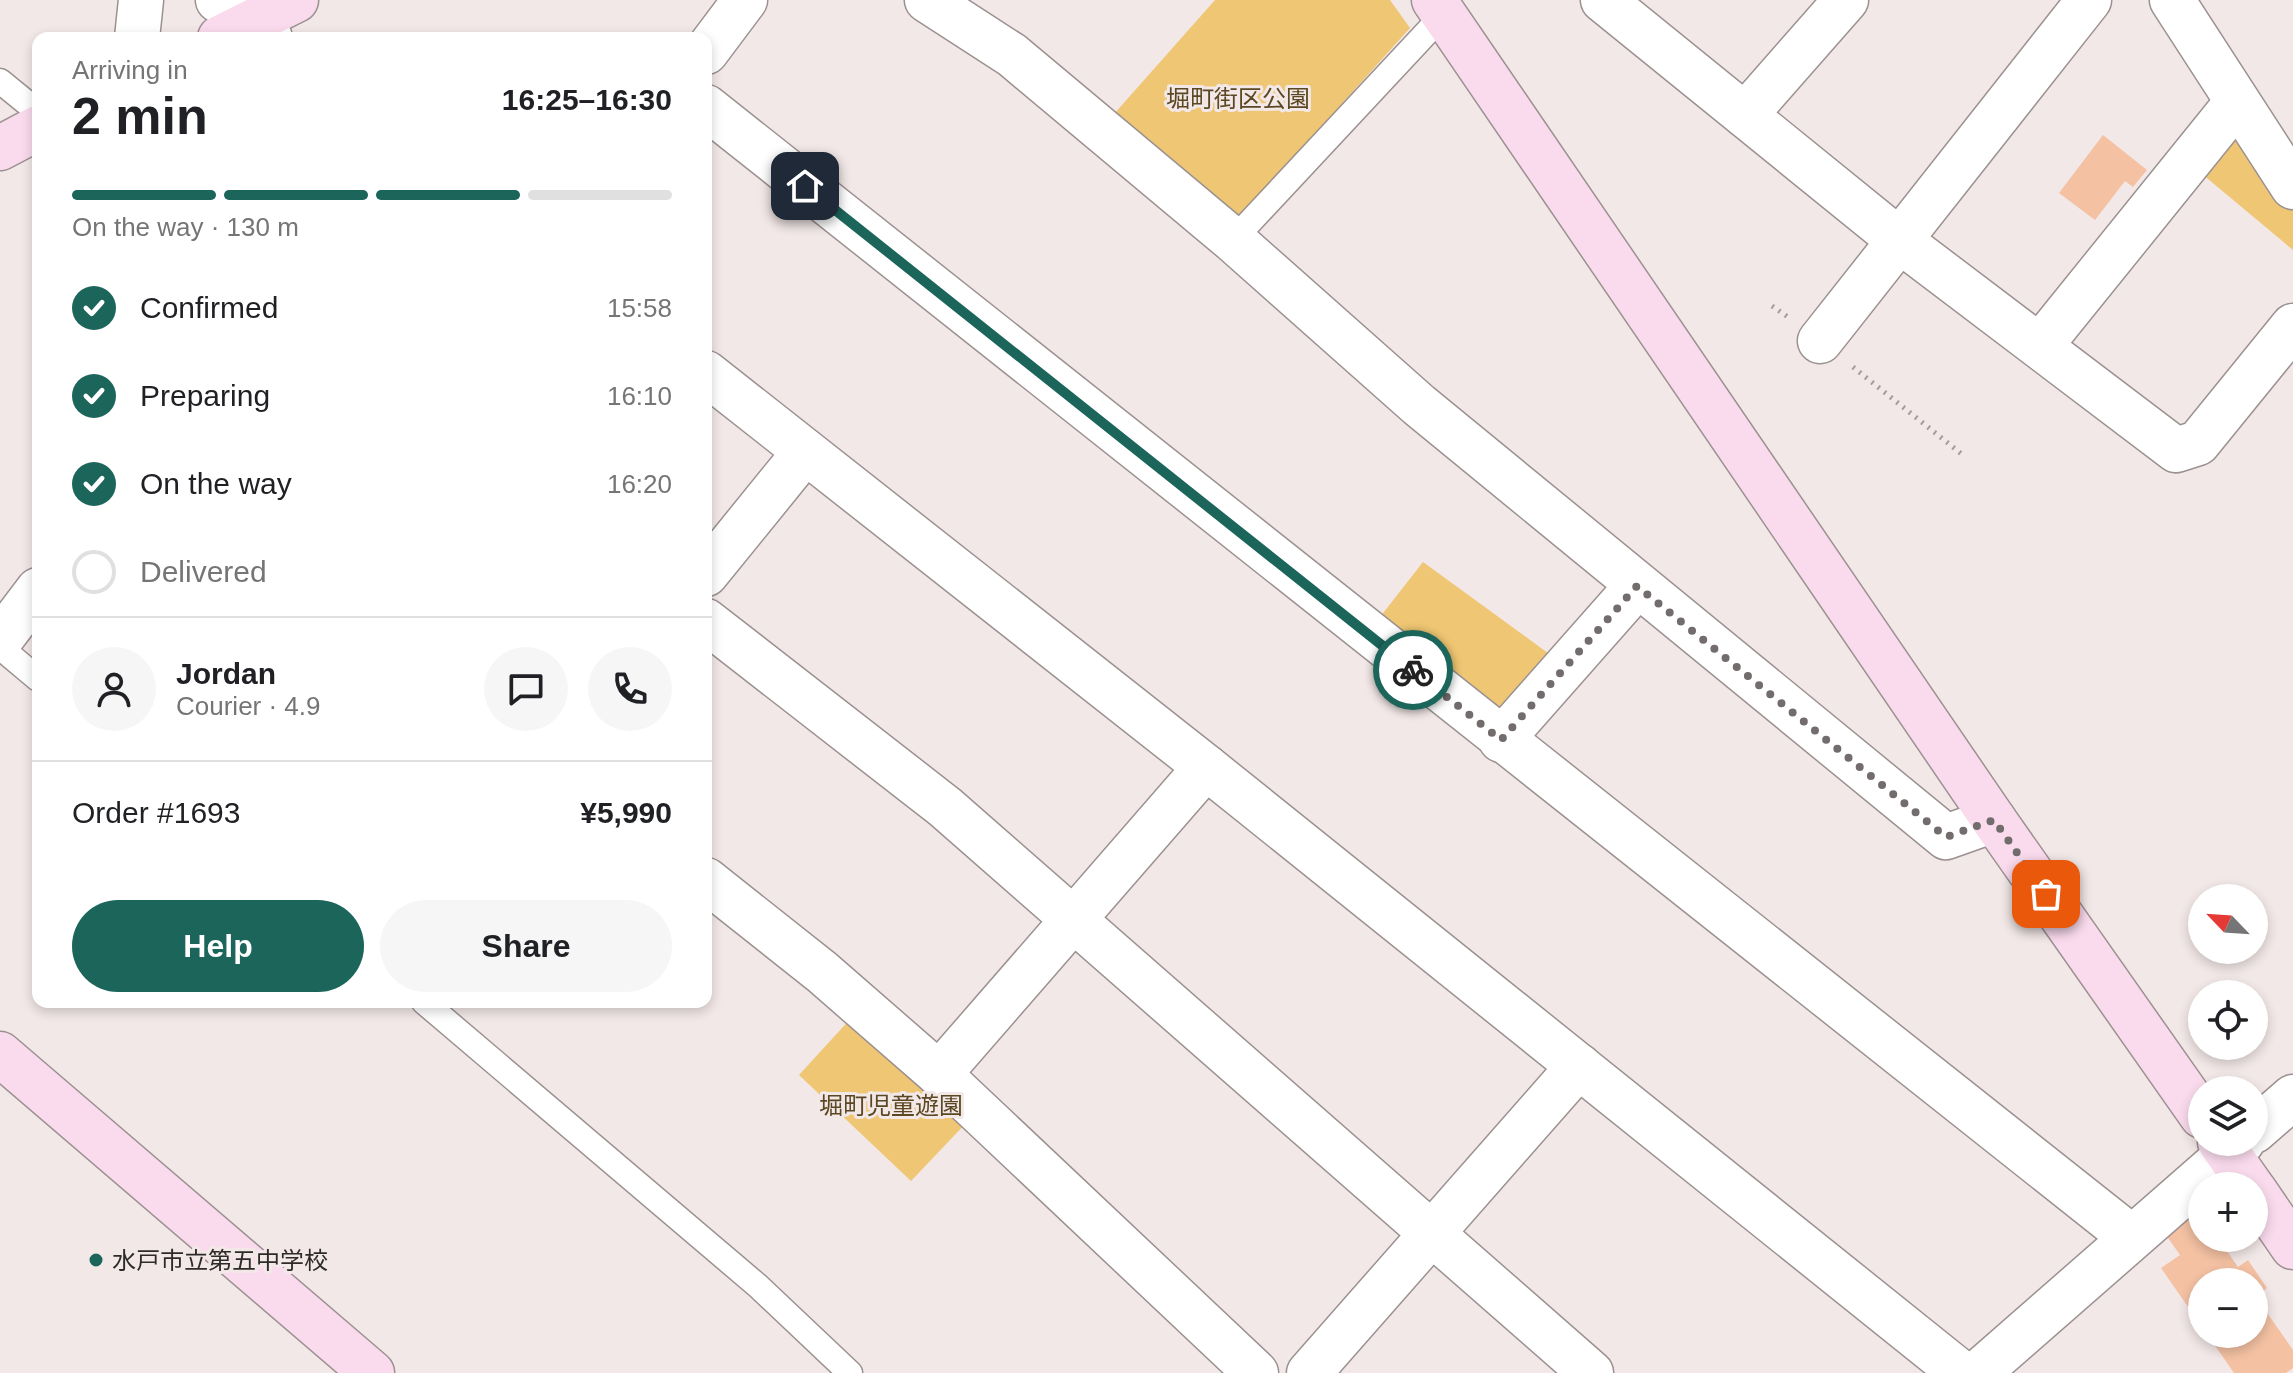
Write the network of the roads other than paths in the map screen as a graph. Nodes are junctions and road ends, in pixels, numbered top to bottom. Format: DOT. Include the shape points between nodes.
graph roads {
  1 [pos="141,0"];
  2 [pos="296,0"];
  3 [pos="745,0"];
  4 [pos="927,0"];
  5 [pos="1603,0"];
  6 [pos="1846,0"];
  7 [pos="2089,0"];
  8 [pos="2172,0"];
  9 [pos="1445,5"];
  10 [pos="240,25"];
  11 [pos="138,32"];
  12 [pos="712,44"];
  13 [pos="0,81"];
  14 [pos="2237,102"];
  15 [pos="32,107"];
  16 [pos="712,112"];
  17 [pos="1745,115"];
  18 [pos="32,131"];
  19 [pos="0,148"];
  20 [pos="2293,187"];
  21 [pos="1233,240"];
  22 [pos="1899,240"];
  23 [pos="2293,326"];
  24 [pos="1820,341"];
  25 [pos="2040,346"];
  26 [pos="712,378"];
  27 [pos="805,452"];
  28 [pos="712,567"];
  29 [pos="1637,586"];
  30 [pos="32,598"];
  31 [pos="712,626"];
  32 [pos="0,640"];
  33 [pos="0,647"];
  34 [pos="32,674"];
  35 [pos="1501,740"];
  36 [pos="1206,767"];
  37 [pos="1994,820"];
  38 [pos="712,885"];
  39 [pos="1073,920"];
  40 [pos="431,1008"];
  41 [pos="0,1054"];
  42 [pos="1579,1066"];
  43 [pos="939,1074"];
  44 [pos="2188,1096"];
  45 [pos="2293,1097"];
  46 [pos="2242,1158"];
  47 [pos="1434,1234"];
  48 [pos="2131,1237"];
  49 [pos="2293,1247"];
  50 [pos="372,1373"];
  51 [pos="850,1373"];
  52 [pos="1256,1373"];
  53 [pos="1309,1373"];
  54 [pos="1591,1373"];
  55 [pos="1961,1373"];
  56 [pos="1978,1373"];
  1 -- 11 [label="street"];
  2 -- 10 [label="street"];
  3 -- 12 [label="street"];
  4 -- 21 [label="street" via="1012,55"];
  5 -- 17 [label="street"];
  6 -- 17 [label="street"];
  7 -- 22 [label="street"];
  8 -- 14 [label="street"];
  9 -- 21 [label="lane"];
  9 -- 37 [label="street"];
  13 -- 15 [label="lane"];
  14 -- 20 [label="street"];
  14 -- 25 [label="street"];
  16 -- 35 [label="street"];
  17 -- 22 [label="street"];
  18 -- 19 [label="street"];
  21 -- 29 [label="street" via="1419,405"];
  22 -- 24 [label="street"];
  22 -- 25 [label="street"];
  23 -- 25 [label="street" via="2198,443 2176,450"];
  26 -- 27 [label="street"];
  27 -- 28 [label="street"];
  27 -- 36 [label="street"];
  29 -- 35 [label="street"];
  29 -- 37 [label="street" via="1946,837"];
  30 -- 32 [label="street"];
  31 -- 39 [label="street" via="945,807"];
  33 -- 34 [label="lane"];
  35 -- 48 [label="street"];
  36 -- 39 [label="street"];
  36 -- 42 [label="street"];
  37 -- 44 [label="street"];
  38 -- 43 [label="street"];
  39 -- 43 [label="street"];
  39 -- 47 [label="street"];
  40 -- 51 [label="lane" via="758,1286"];
  41 -- 50 [label="street"];
  42 -- 47 [label="street"];
  42 -- 55 [label="street"];
  43 -- 52 [label="street"];
  45 -- 46 [label="street"];
  46 -- 48 [label="street"];
  46 -- 49 [label="street"];
  47 -- 53 [label="street"];
  47 -- 54 [label="street"];
  48 -- 56 [label="street"];
}
